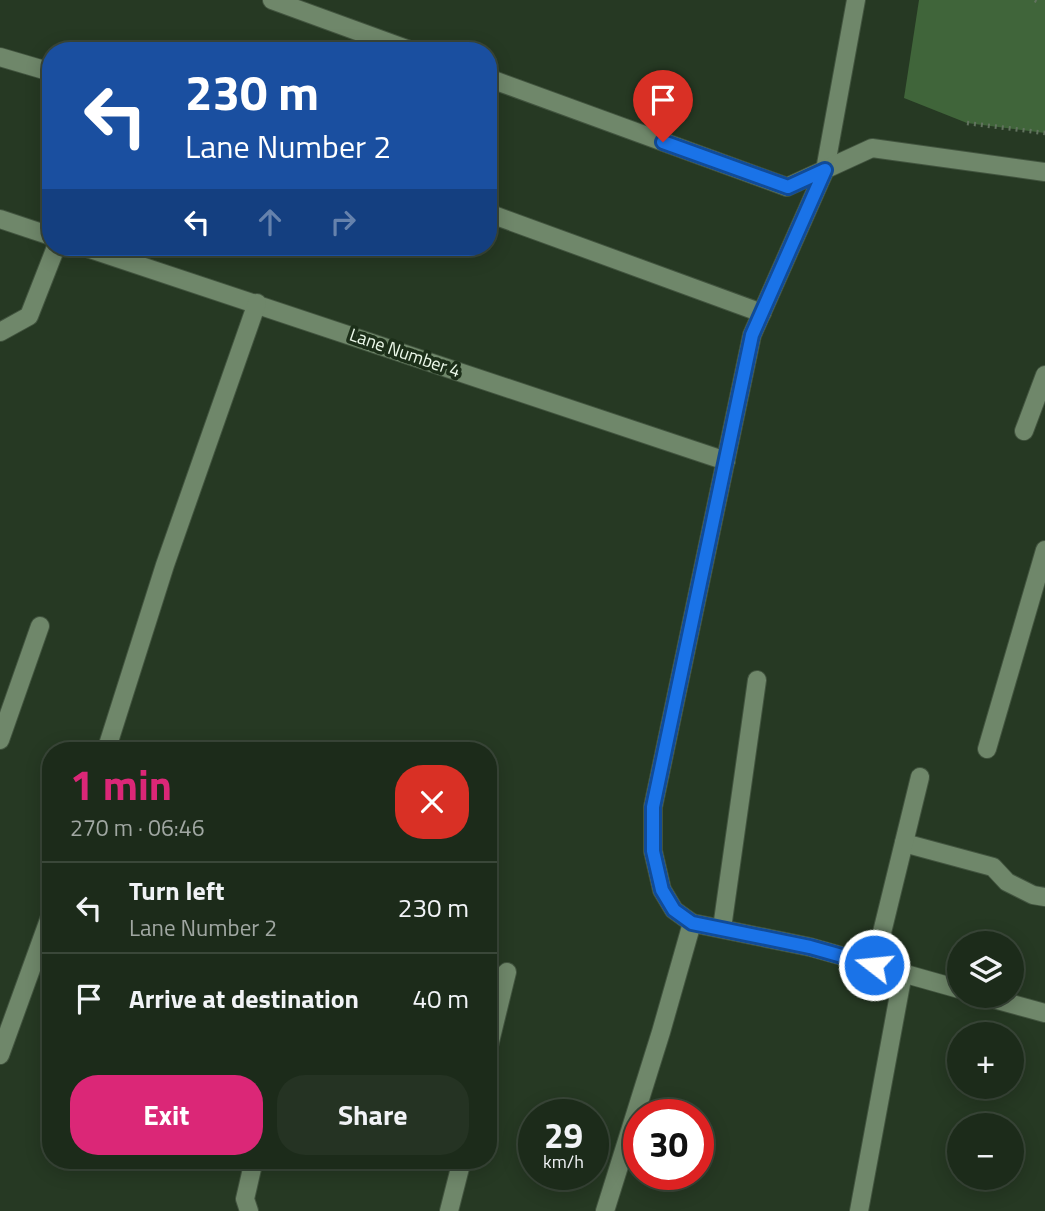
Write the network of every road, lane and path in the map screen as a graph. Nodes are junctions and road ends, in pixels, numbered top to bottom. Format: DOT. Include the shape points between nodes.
graph roads {
  1 [pos="272,0"];
  2 [pos="856,0"];
  3 [pos="387,42"];
  4 [pos="0,57"];
  5 [pos="42,69"];
  6 [pos="497,81"];
  7 [pos="967,123"];
  8 [pos="1045,133"];
  9 [pos="825,170"];
  10 [pos="1045,172"];
  11 [pos="497,216"];
  12 [pos="0,219"];
  13 [pos="42,233"];
  14 [pos="52,256"];
  15 [pos="112,256"];
  16 [pos="257,303"];
  17 [pos="762,313"];
  18 [pos="0,332"];
  19 [pos="1045,375"];
  20 [pos="1024,431"];
  21 [pos="726,461"];
  22 [pos="1045,550"];
  23 [pos="40,626"];
  24 [pos="757,680"];
  25 [pos="0,740"];
  26 [pos="109,742"];
  27 [pos="987,749"];
  28 [pos="920,777"];
  29 [pos="904,843"];
  30 [pos="1045,897"];
  31 [pos="692,923"];
  32 [pos="722,928"];
  33 [pos="42,939"];
  34 [pos="874,965"];
  35 [pos="507,972"];
  36 [pos="903,973"];
  37 [pos="947,986"];
  38 [pos="1024,1007"];
  39 [pos="497,1013"];
  40 [pos="1045,1013"];
  41 [pos="0,1055"];
  42 [pos="252,1169"];
  43 [pos="460,1169"];
  44 [pos="250,1211"];
  45 [pos="449,1211"];
  46 [pos="605,1211"];
  47 [pos="859,1211"];
  1 -- 3 [label="street"];
  2 -- 9 [label="street"];
  4 -- 5 [label="street"];
  6 -- 9 [label="street" via="788,187"];
  7 -- 8 [label="path"];
  9 -- 10 [label="street" via="873,148"];
  9 -- 17 [label="street"];
  11 -- 17 [label="street"];
  12 -- 13 [label="street"];
  14 -- 18 [label="street" via="29,316"];
  15 -- 16 [label="street, Lane Number 4"];
  16 -- 21 [label="street, Lane Number 4"];
  16 -- 26 [label="street"];
  17 -- 21 [label="street" via="752,335"];
  19 -- 20 [label="street"];
  21 -- 31 [label="street" via="653,807 653,851 662,890 674,910"];
  22 -- 27 [label="street"];
  23 -- 25 [label="street"];
  24 -- 32 [label="street"];
  28 -- 29 [label="street"];
  29 -- 30 [label="street" via="993,867 1007,882"];
  29 -- 34 [label="street"];
  31 -- 32 [label="street"];
  31 -- 46 [label="street"];
  32 -- 34 [label="street"];
  33 -- 41 [label="street"];
  34 -- 36 [label="street"];
  35 -- 39 [label="street"];
  36 -- 37 [label="street"];
  36 -- 47 [label="street"];
  38 -- 40 [label="street"];
  42 -- 44 [label="street" via="245,1199"];
  43 -- 45 [label="street"];
}
